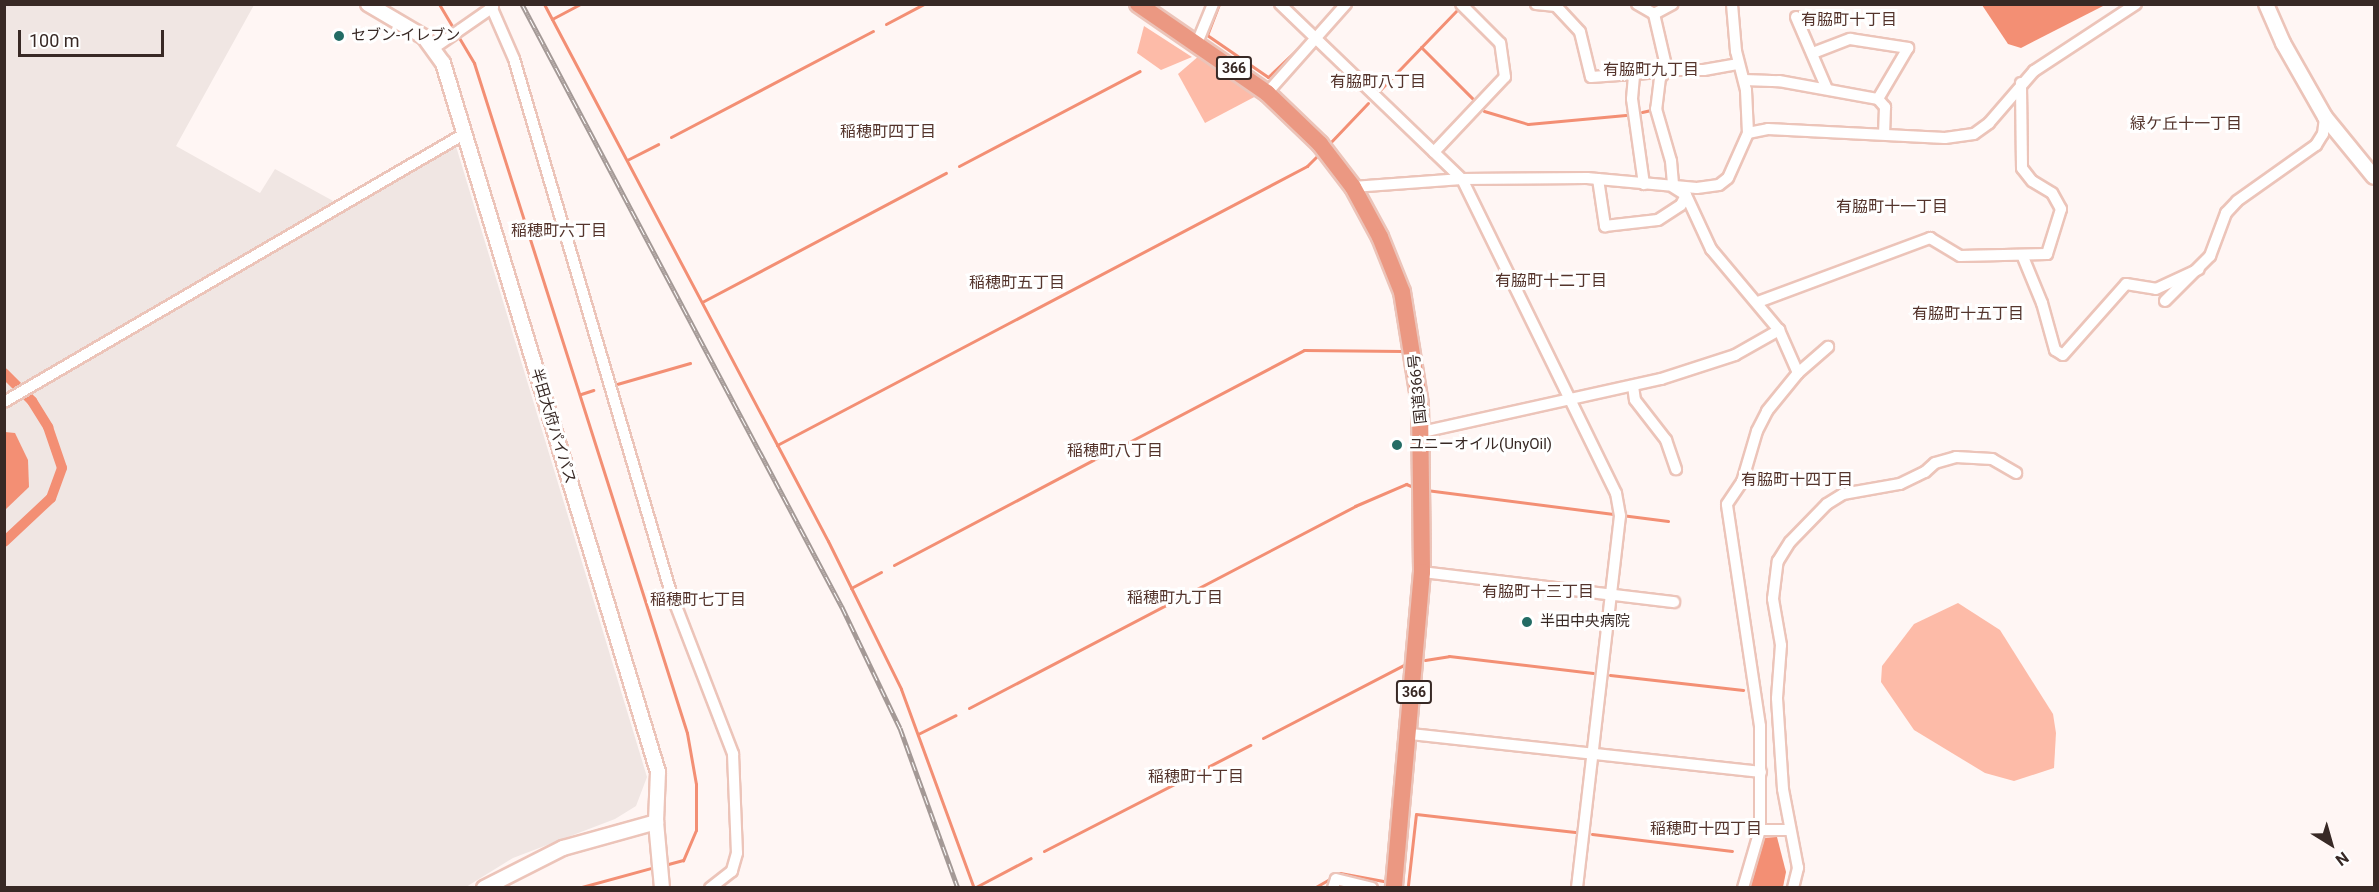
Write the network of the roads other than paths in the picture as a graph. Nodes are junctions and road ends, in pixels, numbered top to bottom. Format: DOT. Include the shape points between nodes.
graph roads {
  1 [pos="368,4"];
  2 [pos="1138,4"];
  3 [pos="1213,4"];
  4 [pos="1280,4"];
  5 [pos="1346,4"];
  6 [pos="1536,4"];
  7 [pos="1637,4"];
  8 [pos="1673,4"];
  9 [pos="1732,4"];
  10 [pos="2136,4"];
  11 [pos="2266,4"];
  12 [pos="492,6"];
  13 [pos="1466,6"];
  14 [pos="1654,14"];
  15 [pos="1796,17"];
  16 [pos="1315,39"];
  17 [pos="1197,43"];
  18 [pos="438,45"];
  19 [pos="1813,53"];
  20 [pos="1738,64"];
  21 [pos="1664,71"];
  22 [pos="1634,76"];
  23 [pos="1744,80"];
  24 [pos="2021,83"];
  25 [pos="1827,89"];
  26 [pos="1267,93"];
  27 [pos="1878,99"];
  28 [pos="2325,117"];
  29 [pos="1748,133"];
  30 [pos="464,134"];
  31 [pos="1884,134"];
  32 [pos="1434,152"];
  33 [pos="2374,177"];
  34 [pos="1598,178"];
  35 [pos="1462,179"];
  36 [pos="1644,184"];
  37 [pos="1673,186"];
  38 [pos="1353,187"];
  39 [pos="1686,195"];
  40 [pos="2023,257"];
  41 [pos="2199,269"];
  42 [pos="2165,301"];
  43 [pos="1758,302"];
  44 [pos="1779,330"];
  45 [pos="1828,347"];
  46 [pos="1798,373"];
  47 [pos="1633,386"];
  48 [pos="1570,397"];
  49 [pos="4,402"];
  50 [pos="1422,432"];
  51 [pos="1676,469"];
  52 [pos="2016,473"];
  53 [pos="1422,572"];
  54 [pos="1610,594"];
  55 [pos="1674,602"];
  56 [pos="1411,734"];
  57 [pos="1593,752"];
  58 [pos="1761,772"];
  59 [pos="657,829"];
  60 [pos="1760,830"];
  61 [pos="1789,830"];
  62 [pos="484,888"];
  63 [pos="662,888"];
  64 [pos="710,888"];
  65 [pos="1333,888"];
  66 [pos="1372,888"];
  67 [pos="1394,888"];
  68 [pos="1577,888"];
  69 [pos="1743,888"];
  70 [pos="1793,888"];
  1 -- 18 [label="street, 半田大府パイパス"];
  2 -- 17 [label="highway, 国道366号 / 366"];
  3 -- 17 [label="street"];
  4 -- 16 [label="street"];
  5 -- 16 [label="street"];
  6 -- 22 [label="street" via="1556,6 1580,32 1591,77"];
  7 -- 14 [label="street"];
  8 -- 14 [label="street"];
  9 -- 20 [label="street"];
  10 -- 24 [label="street"];
  11 -- 28 [label="street"];
  12 -- 18 [label="street"];
  12 -- 64 [label="street" via="514,59 671,592 733,753 737,854 732,871"];
  13 -- 32 [label="street" via="1500,43 1505,77"];
  14 -- 21 [label="street"];
  15 -- 19 [label="street"];
  16 -- 26 [label="street"];
  16 -- 32 [label="street"];
  17 -- 26 [label="highway, 国道366号 / 366"];
  18 -- 30 [label="street, 半田大府パイパス"];
  19 -- 25 [label="street"];
  19 -- 27 [label="street" via="1850,39 1908,48"];
  20 -- 21 [label="street"];
  20 -- 23 [label="street"];
  21 -- 22 [label="street"];
  21 -- 37 [label="street" via="1656,109 1671,161"];
  22 -- 36 [label="street" via="1632,99"];
  23 -- 25 [label="street"];
  23 -- 29 [label="street"];
  24 -- 31 [label="street" via="1989,123 1974,134 1945,138"];
  24 -- 40 [label="street" via="2022,168 2032,181 2052,193 2061,215 2047,254"];
  25 -- 27 [label="street"];
  26 -- 38 [label="highway, 国道366号 / 366" via="1324,149"];
  27 -- 31 [label="street" via="1885,107"];
  28 -- 33 [label="street"];
  28 -- 41 [label="street" via="2324,134 2316,145 2226,213 2210,256"];
  29 -- 31 [label="street" via="1768,129"];
  29 -- 37 [label="street" via="1723,182 1697,188"];
  30 -- 49 [label="street"];
  30 -- 59 [label="street, 半田大府パイパス" via="658,772"];
  32 -- 35 [label="street"];
  34 -- 35 [label="street"];
  34 -- 36 [label="street"];
  34 -- 39 [label="street" via="1605,226 1658,220 1681,205"];
  35 -- 38 [label="street"];
  35 -- 48 [label="street"];
  36 -- 37 [label="street"];
  37 -- 39 [label="street"];
  38 -- 50 [label="highway, 国道366号 / 366" via="1380,237 1402,292 1418,374"];
  39 -- 43 [label="street" via="1712,249"];
  40 -- 41 [label="street" via="2055,350 2064,355 2126,284 2156,289"];
  40 -- 43 [label="street" via="1959,256 1930,238"];
  41 -- 42 [label="street"];
  43 -- 44 [label="street"];
  44 -- 46 [label="street"];
  44 -- 47 [label="street" via="1735,355"];
  45 -- 46 [label="street"];
  46 -- 58 [label="street" via="1762,421 1742,482 1727,504 1754,676"];
  47 -- 48 [label="street"];
  47 -- 51 [label="street" via="1635,400 1666,440"];
  48 -- 50 [label="street"];
  48 -- 54 [label="street" via="1616,493 1620,516"];
  50 -- 53 [label="highway, 国道366号 / 366"];
  52 -- 61 [label="street" via="1984,457 1956,457 1935,463 1926,472 1900,484 1843,494 1827,504 1790,542 1778,561 1773,599 1781,645 1777,698 1780,771"];
  53 -- 54 [label="street"];
  53 -- 56 [label="highway, 国道366号 / 366"];
  54 -- 55 [label="street"];
  54 -- 57 [label="street"];
  56 -- 57 [label="street"];
  56 -- 67 [label="highway, 国道366号 / 366"];
  57 -- 58 [label="street"];
  57 -- 68 [label="street"];
  58 -- 60 [label="street"];
  59 -- 62 [label="street" via="563,848"];
  59 -- 63 [label="street, 半田大府パイパス"];
  60 -- 61 [label="street"];
  60 -- 69 [label="street"];
  61 -- 70 [label="street" via="1798,868"];
  65 -- 66 [label="street" via="1336,879"];
}
